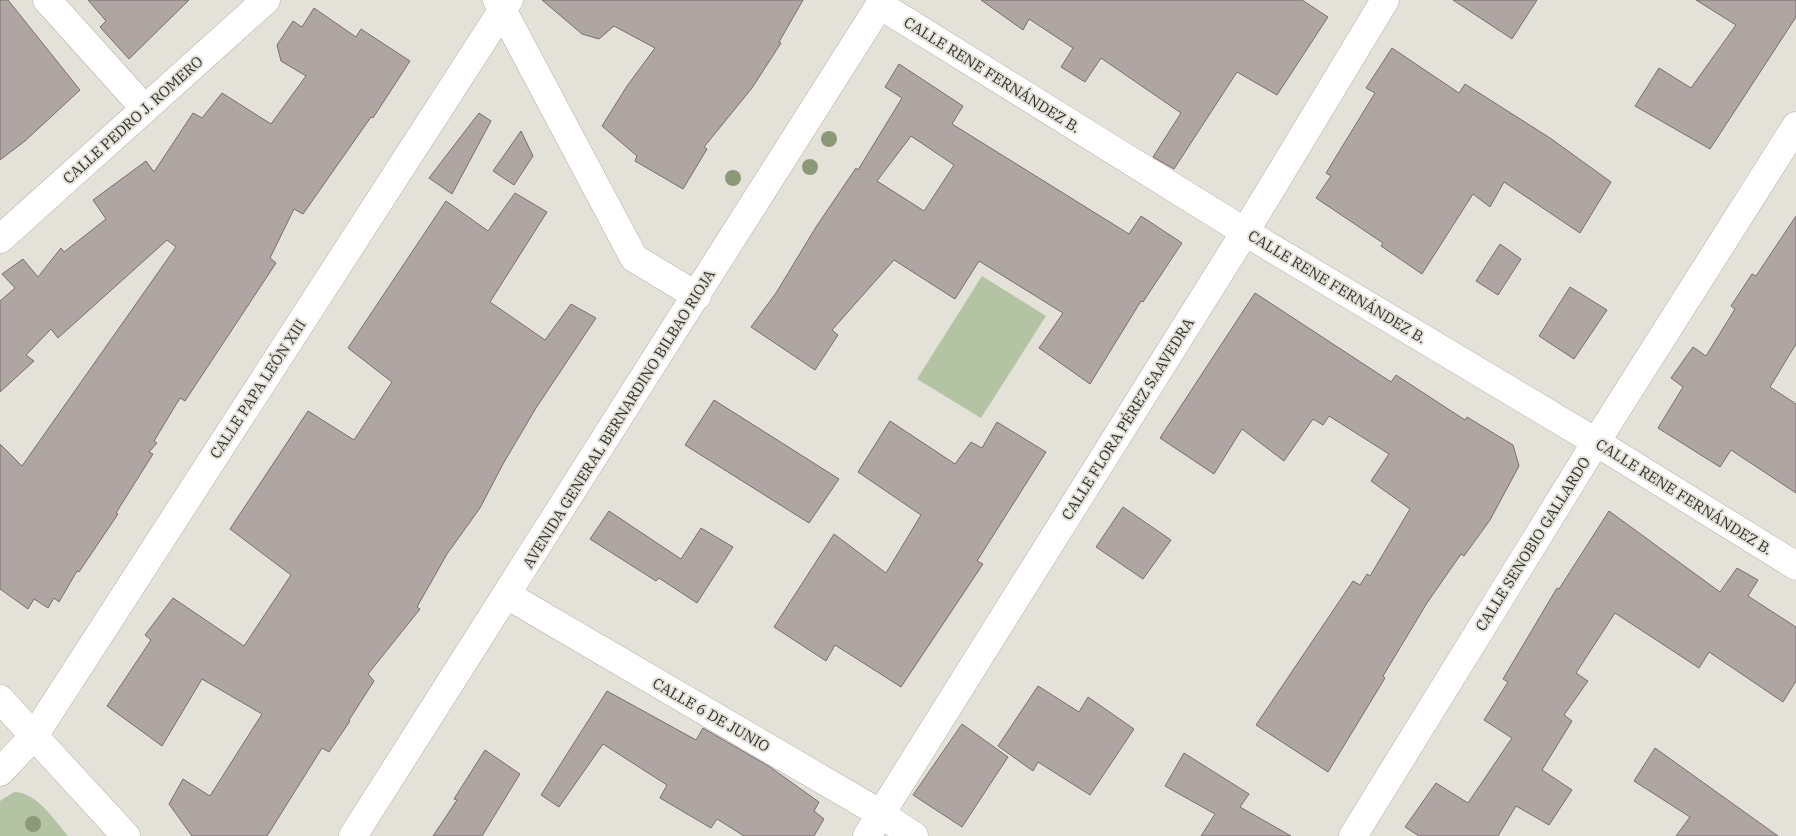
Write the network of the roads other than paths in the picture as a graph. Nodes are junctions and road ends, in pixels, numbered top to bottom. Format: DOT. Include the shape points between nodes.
graph roads {
  1 [pos="47,0"];
  2 [pos="266,0"];
  3 [pos="1385,0"];
  4 [pos="881,2"];
  5 [pos="503,3"];
  6 [pos="144,109"];
  7 [pos="1796,126"];
  8 [pos="1245,232"];
  9 [pos="0,239"];
  10 [pos="696,296"];
  11 [pos="1596,442"];
  12 [pos="1796,566"];
  13 [pos="507,595"];
  14 [pos="0,699"];
  15 [pos="34,736"];
  16 [pos="0,772"];
  17 [pos="874,825"];
  18 [pos="126,836"];
  19 [pos="353,836"];
  20 [pos="914,836"];
  21 [pos="1353,836"];
  1 -- 6 [label="street"];
  2 -- 6 [label="street, CALLE PEDRO J. ROMERO"];
  3 -- 8 [label="street, CALLE FLORA PÉREZ SAAVEDRA"];
  4 -- 8 [label="street, CALLE RENE FERNÁNDEZ B."];
  4 -- 10 [label="street, AVENIDA GENERAL BERNARDINO BILBAO RIOJA"];
  5 -- 10 [label="street" via="634,258"];
  5 -- 15 [label="street, CALLE PAPA LEÓN XIII"];
  6 -- 9 [label="street, CALLE PEDRO J. ROMERO"];
  7 -- 11 [label="street, CALLE SENOBIO GALLARDO"];
  8 -- 11 [label="street, CALLE RENE FERNÁNDEZ B."];
  8 -- 17 [label="street, CALLE FLORA PÉREZ SAAVEDRA"];
  10 -- 13 [label="street, AVENIDA GENERAL BERNARDINO BILBAO RIOJA"];
  11 -- 12 [label="street, CALLE RENE FERNÁNDEZ B."];
  11 -- 21 [label="street, CALLE SENOBIO GALLARDO"];
  13 -- 17 [label="street, CALLE 6 DE JUNIO"];
  13 -- 19 [label="street, AVENIDA GENERAL BERNARDINO BILBAO RIOJA"];
  14 -- 15 [label="street"];
  15 -- 16 [label="street, CALLE PAPA LEÓN XIII"];
  15 -- 18 [label="street"];
  17 -- 20 [label="street, CALLE 6 DE JUNIO"];
}
